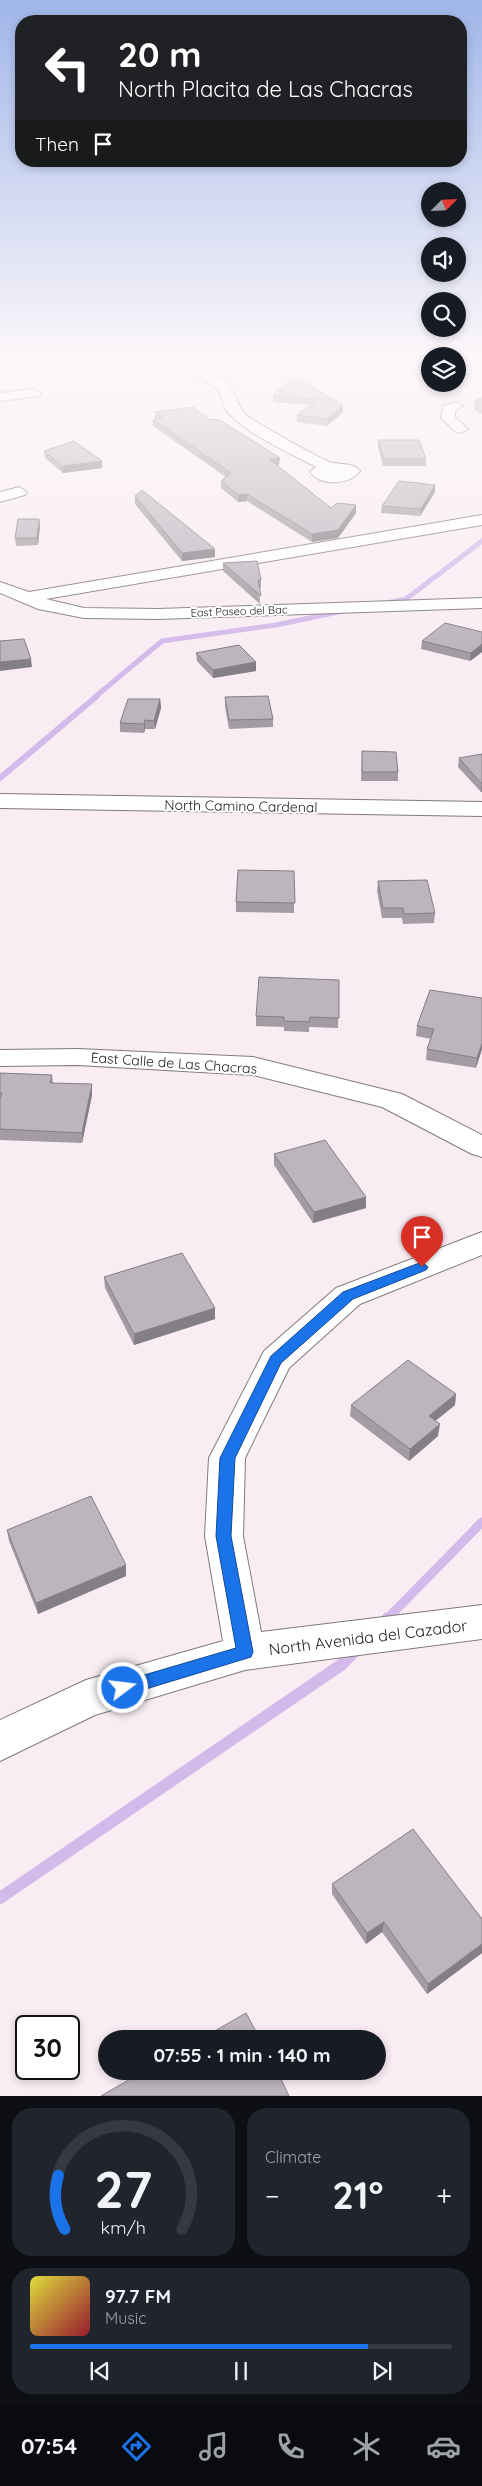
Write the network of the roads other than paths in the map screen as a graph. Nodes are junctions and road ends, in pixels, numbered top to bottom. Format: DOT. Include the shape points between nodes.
graph roads {
  1 [pos="300,452"];
  2 [pos="327,467"];
  3 [pos="18,492"];
  4 [pos="0,497"];
  5 [pos="482,520"];
  6 [pos="0,588"];
  7 [pos="26,598"];
  8 [pos="482,603"];
  9 [pos="0,801"];
  10 [pos="482,809"];
  11 [pos="0,1058"];
  12 [pos="482,1147"];
  13 [pos="482,1243"];
  14 [pos="482,1622"];
  15 [pos="245,1652"];
  16 [pos="0,1741"];
  1 -- 2 [label="street"];
  3 -- 4 [label="street"];
  5 -- 7 [label="street"];
  6 -- 7 [label="street, East Paseo del Bac"];
  7 -- 8 [label="street, East Paseo del Bac" via="84,613 158,614"];
  9 -- 10 [label="street, North Camino Cardenal"];
  11 -- 12 [label="street, East Calle de Las Chacras" via="78,1057 253,1066 392,1100"];
  13 -- 15 [label="street" via="348,1296 276,1360 227,1458 224,1536"];
  14 -- 15 [label="street, North Avenida del Cazador"];
  15 -- 16 [label="street, North Avenida del Cazador" via="86,1699"];
}
